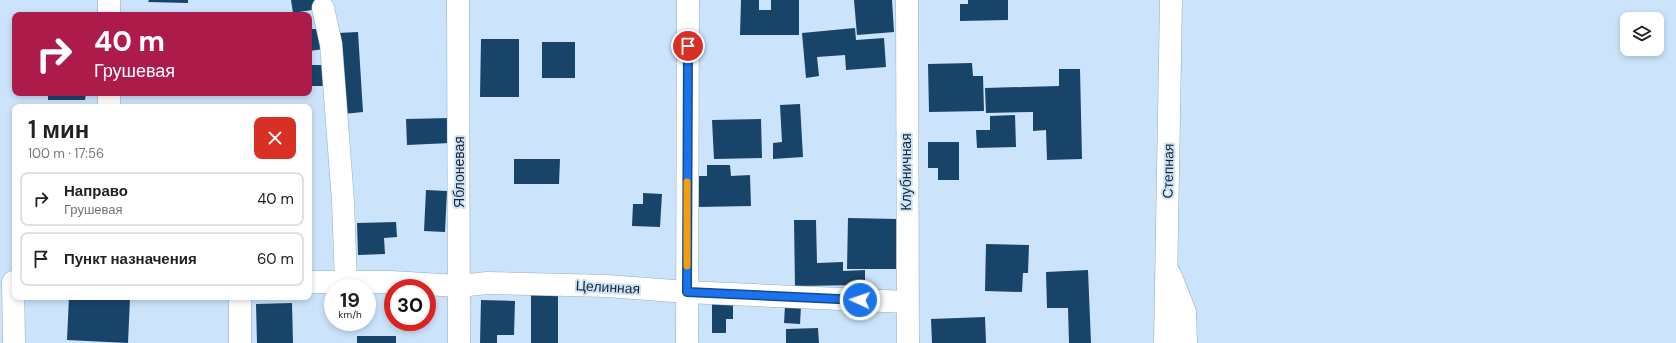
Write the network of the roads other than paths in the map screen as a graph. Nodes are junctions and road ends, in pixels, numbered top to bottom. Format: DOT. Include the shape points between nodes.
graph roads {
  1 [pos="109,0"];
  2 [pos="458,0"];
  3 [pos="688,0"];
  4 [pos="907,0"];
  5 [pos="1171,0"];
  6 [pos="323,8"];
  7 [pos="109,12"];
  8 [pos="1166,263"];
  9 [pos="346,279"];
  10 [pos="9,282"];
  11 [pos="312,282"];
  12 [pos="324,282"];
  13 [pos="376,282"];
  14 [pos="459,286"];
  15 [pos="687,292"];
  16 [pos="240,300"];
  17 [pos="907,302"];
  18 [pos="14,343"];
  19 [pos="240,343"];
  20 [pos="459,343"];
  21 [pos="687,343"];
  22 [pos="908,343"];
  23 [pos="1166,343"];
  24 [pos="1186,343"];
  1 -- 7 [label="street"];
  2 -- 14 [label="street, Яблоневая"];
  3 -- 15 [label="street"];
  4 -- 17 [label="street, Клубничная"];
  5 -- 8 [label="street, Степная"];
  6 -- 9 [label="street" via="331,44 343,201"];
  8 -- 23 [label="street, Степная"];
  8 -- 24 [label="street" via="1185,312"];
  10 -- 18 [label="street"];
  11 -- 12 [label="street, Целинная"];
  13 -- 14 [label="street, Целинная"];
  14 -- 15 [label="street, Целинная" via="607,286"];
  14 -- 20 [label="street, Яблоневая"];
  15 -- 17 [label="street, Целинная"];
  15 -- 21 [label="street"];
  16 -- 19 [label="street"];
  17 -- 22 [label="street, Клубничная"];
}
